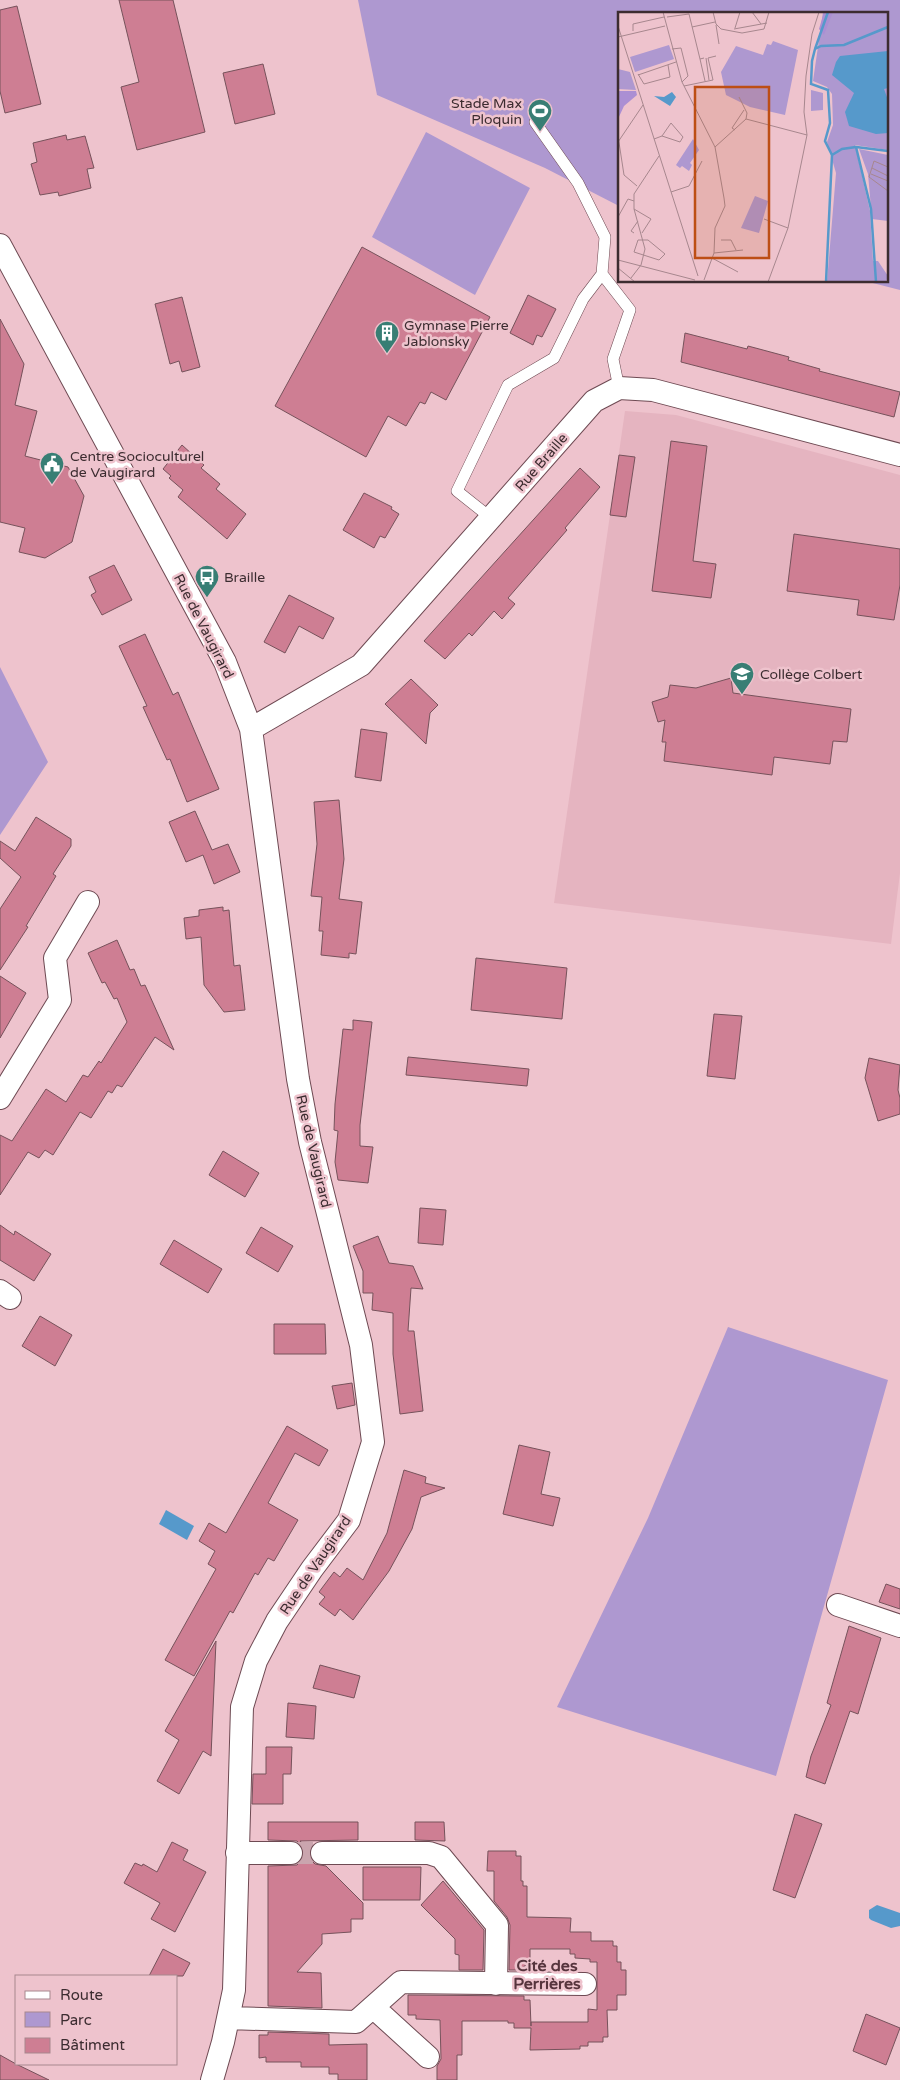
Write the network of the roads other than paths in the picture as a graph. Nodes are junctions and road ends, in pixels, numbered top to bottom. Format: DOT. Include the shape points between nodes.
graph roads {
  1 [pos="535,122"];
  2 [pos="0,245"];
  3 [pos="602,274"];
  4 [pos="619,388"];
  5 [pos="900,455"];
  6 [pos="492,518"];
  7 [pos="251,729"];
  8 [pos="88,902"];
  9 [pos="0,1098"];
  10 [pos="838,1605"];
  11 [pos="900,1626"];
  12 [pos="238,1853"];
  13 [pos="291,1853"];
  14 [pos="322,1853"];
  15 [pos="496,1984"];
  16 [pos="585,1984"];
  17 [pos="373,2007"];
  18 [pos="228,2018"];
  19 [pos="428,2057"];
  20 [pos="212,2080"];
  1 -- 3 [label="lane" via="578,183 605,237"];
  2 -- 7 [label="street, Rue de Vaugirard" via="225,662"];
  3 -- 4 [label="lane" via="630,310 614,359"];
  3 -- 6 [label="lane" via="583,299 554,358 508,385 457,491"];
  4 -- 5 [label="street" via="652,390"];
  4 -- 6 [label="street, Rue Braille" via="594,401"];
  6 -- 7 [label="street, Rue Braille" via="362,665"];
  7 -- 12 [label="street, Rue de Vaugirard" via="298,1078 310,1142 362,1345 374,1442 349,1520 287,1606 256,1661 242,1707"];
  8 -- 9 [label="street" via="55,958 60,1000"];
  10 -- 11 [label="street"];
  12 -- 13 [label="street"];
  12 -- 18 [label="street, Rue de Vaugirard" via="234,1990"];
  14 -- 15 [label="street" via="429,1853 441,1857 498,1925"];
  15 -- 16 [label="street"];
  15 -- 17 [label="street" via="400,1982"];
  17 -- 18 [label="street" via="356,2022"];
  17 -- 19 [label="street"];
  18 -- 20 [label="street, Rue de Vaugirard"];
}
